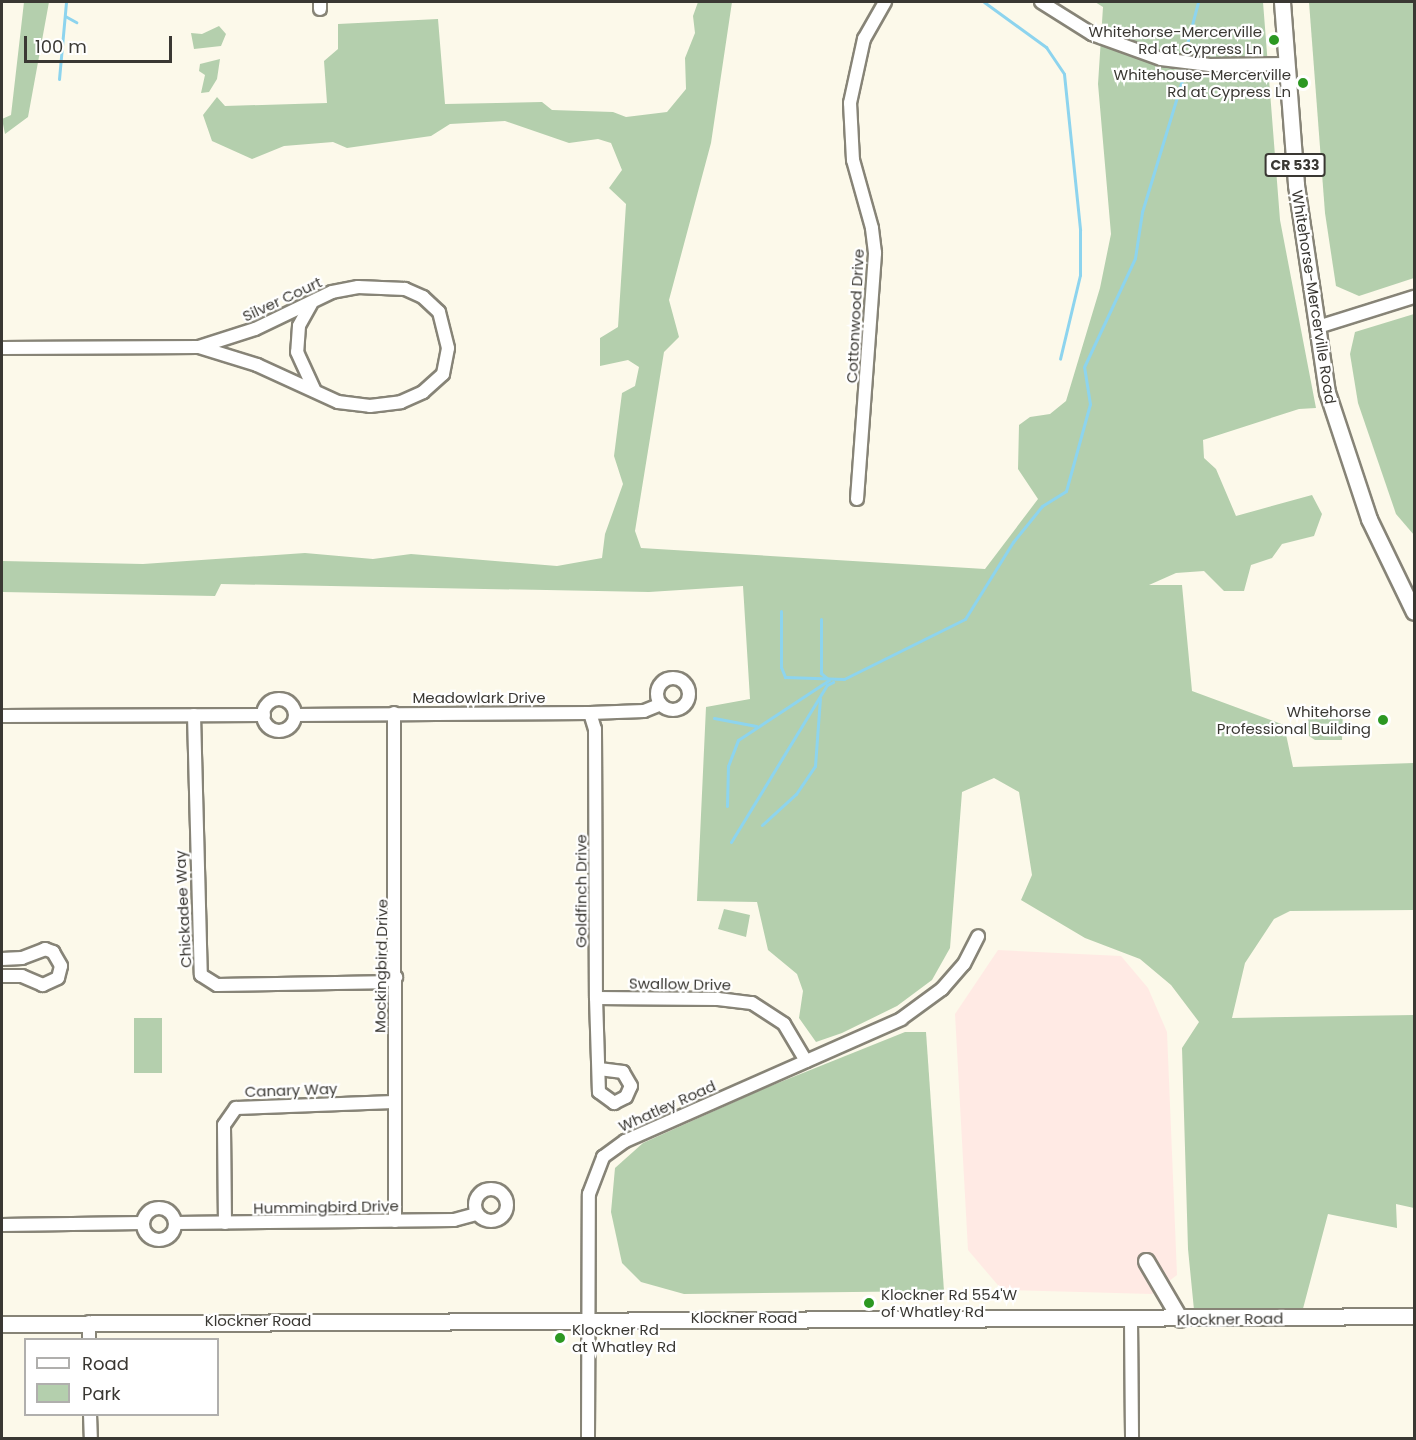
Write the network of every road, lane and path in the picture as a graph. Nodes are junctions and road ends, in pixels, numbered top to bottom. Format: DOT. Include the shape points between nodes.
graph roads {
  1 [pos="885,2"];
  2 [pos="1041,2"];
  3 [pos="1282,2"];
  4 [pos="1286,64"];
  5 [pos="1414,297"];
  6 [pos="311,304"];
  7 [pos="1318,327"];
  8 [pos="199,347"];
  9 [pos="2,348"];
  10 [pos="314,390"];
  11 [pos="857,499"];
  12 [pos="1414,612"];
  13 [pos="661,704"];
  14 [pos="394,713"];
  15 [pos="590,713"];
  16 [pos="264,715"];
  17 [pos="295,715"];
  18 [pos="2,716"];
  19 [pos="194,716"];
  20 [pos="978,936"];
  21 [pos="2,959"];
  22 [pos="2,976"];
  23 [pos="396,977"];
  24 [pos="597,998"];
  25 [pos="806,1061"];
  26 [pos="599,1069"];
  27 [pos="394,1102"];
  28 [pos="477,1214"];
  29 [pos="395,1221"];
  30 [pos="142,1223"];
  31 [pos="175,1223"];
  32 [pos="225,1223"];
  33 [pos="2,1225"];
  34 [pos="1146,1261"];
  35 [pos="1414,1316"];
  36 [pos="591,1318"];
  37 [pos="1180,1319"];
  38 [pos="1131,1320"];
  39 [pos="88,1322"];
  40 [pos="2,1324"];
  41 [pos="89,1338"];
  42 [pos="90,1416"];
  43 [pos="91,1438"];
  44 [pos="588,1438"];
  45 [pos="1132,1438"];
  1 -- 11 [label="street, Cottonwood Drive" via="864,39 849,103 854,160 875,253"];
  2 -- 4 [label="street" via="1092,34 1161,59 1210,65"];
  3 -- 4 [label="main road, Whitehorse-Mercerville Road / CR 533"];
  4 -- 7 [label="main road, Whitehorse-Mercerville Road / CR 533" via="1296,185"];
  5 -- 7 [label="street"];
  6 -- 8 [label="street, Silver Court" via="255,329"];
  6 -- 10 [label="street" via="299,326 297,352"];
  6 -- 10 [label="street, Silver Court" via="341,289 405,289 423,297 439,312 448,348 443,374 435,383 401,402 353,405 328,399"];
  7 -- 12 [label="main road, Whitehorse-Mercerville Road / CR 533" via="1327,392 1353,477 1386,560"];
  8 -- 9 [label="street, Silver Court"];
  8 -- 10 [label="street, Silver Court" via="257,365"];
  13 -- 15 [label="street, Meadowlark Drive" via="644,711"];
  14 -- 15 [label="street, Meadowlark Drive"];
  14 -- 17 [label="street, Meadowlark Drive"];
  14 -- 23 [label="street, Mockingbird Drive"];
  15 -- 24 [label="street, Goldfinch Drive" via="595,729"];
  16 -- 17 [label="street" via="267,705 280,699 289,702"];
  16 -- 17 [label="street" via="270,728 279,731 289,728"];
  16 -- 19 [label="street"];
  18 -- 19 [label="street"];
  19 -- 23 [label="street, Chickadee Way" via="201,975 217,985 381,982"];
  20 -- 25 [label="street, Whatley Road" via="964,964 920,1008"];
  21 -- 22 [label="street" via="22,958 45,949 53,952 61,966 58,978 43,986 22,976"];
  23 -- 27 [label="street, Mockingbird Drive"];
  24 -- 25 [label="street, Swallow Drive" via="752,1003 784,1024"];
  24 -- 26 [label="street, Goldfinch Drive"];
  25 -- 36 [label="street, Whatley Road" via="625,1141 603,1157 589,1194"];
  27 -- 29 [label="street, Mockingbird Drive"];
  27 -- 32 [label="street, Canary Way" via="242,1106 230,1112 224,1125"];
  28 -- 29 [label="street, Hummingbird Drive" via="454,1220"];
  29 -- 32 [label="street, Hummingbird Drive"];
  30 -- 31 [label="street" via="146,1213 156,1208 166,1210"];
  30 -- 31 [label="street" via="145,1234 159,1241 172,1233"];
  30 -- 33 [label="street"];
  31 -- 32 [label="street, Hummingbird Drive"];
  34 -- 37 [label="main road"];
  35 -- 37 [label="main road, Klockner Road"];
  36 -- 38 [label="main road, Klockner Road"];
  36 -- 39 [label="main road, Klockner Road"];
  36 -- 44 [label="street, Whatley Road"];
  37 -- 38 [label="main road, Klockner Road"];
  38 -- 45 [label="street"];
  39 -- 40 [label="main road, Klockner Road"];
  39 -- 41 [label="street"];
  42 -- 43 [label="street"];
}
